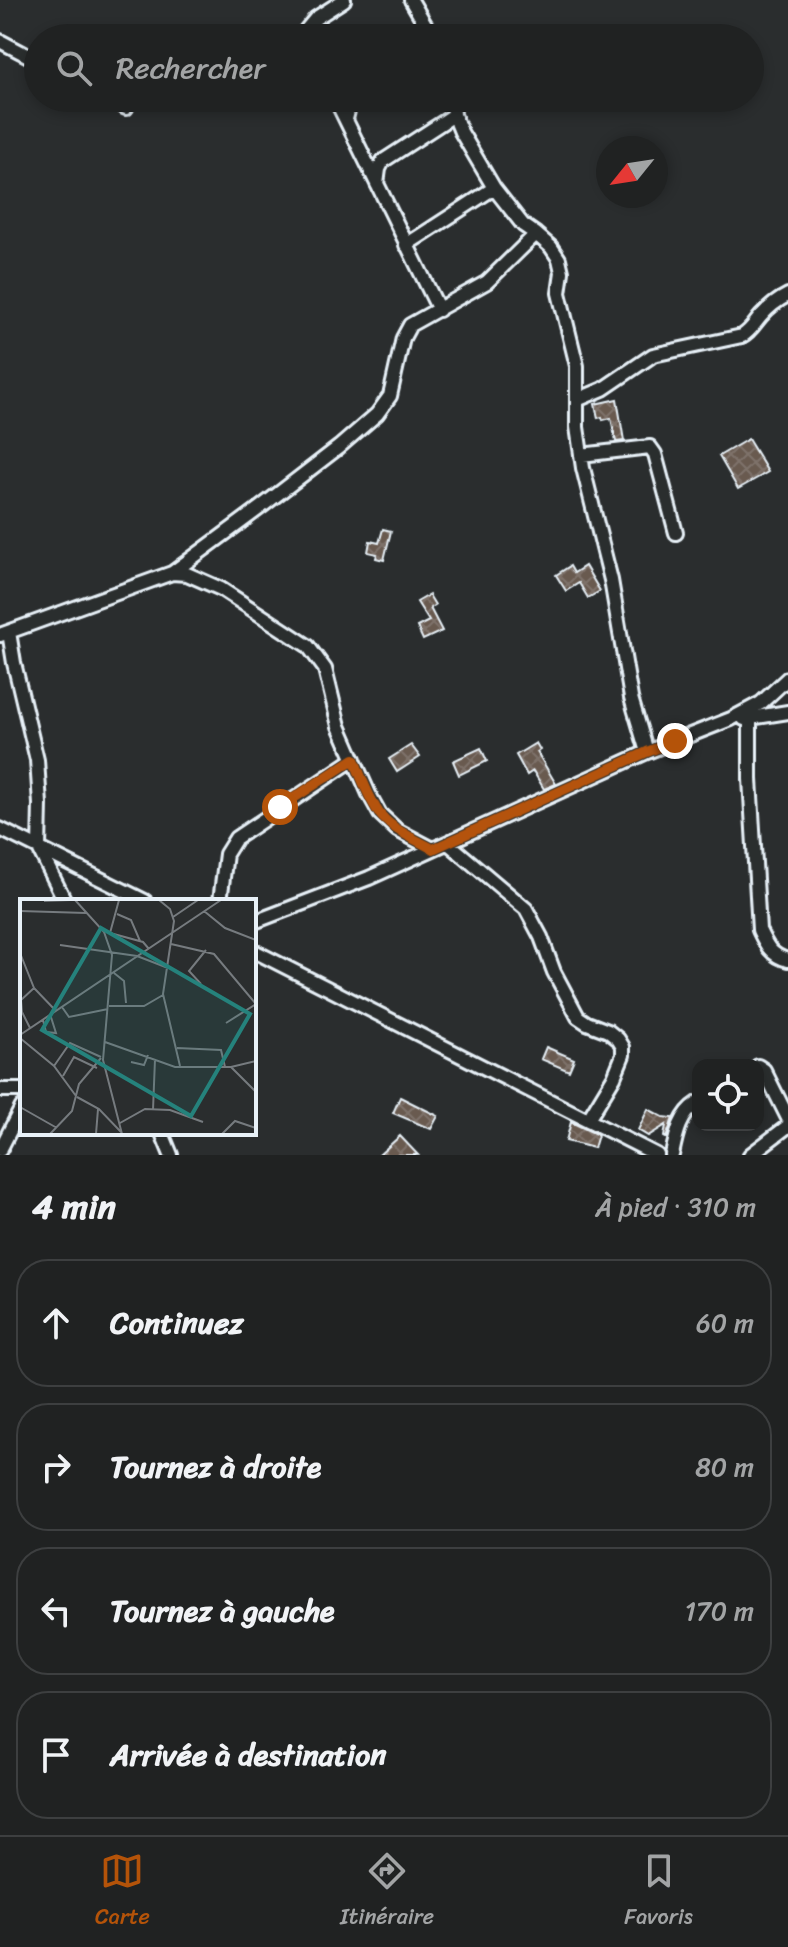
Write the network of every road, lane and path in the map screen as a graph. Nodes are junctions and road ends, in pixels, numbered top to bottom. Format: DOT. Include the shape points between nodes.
graph roads {
  1 [pos="344,0"];
  2 [pos="411,0"];
  3 [pos="311,24"];
  4 [pos="424,24"];
  5 [pos="0,41"];
  6 [pos="24,54"];
  7 [pos="342,112"];
  8 [pos="348,112"];
  9 [pos="454,112"];
  10 [pos="454,115"];
  11 [pos="346,119"];
  12 [pos="377,186"];
  13 [pos="494,188"];
  14 [pos="536,234"];
  15 [pos="406,245"];
  16 [pos="788,295"];
  17 [pos="439,310"];
  18 [pos="577,400"];
  19 [pos="581,455"];
  20 [pos="676,533"];
  21 [pos="172,573"];
  22 [pos="4,634"];
  23 [pos="788,678"];
  24 [pos="788,712"];
  25 [pos="731,719"];
  26 [pos="750,719"];
  27 [pos="647,752"];
  28 [pos="354,759"];
  29 [pos="0,829"];
  30 [pos="448,843"];
  31 [pos="39,849"];
  32 [pos="433,849"];
  33 [pos="64,899"];
  34 [pos="141,899"];
  35 [pos="220,899"];
  36 [pos="256,921"];
  37 [pos="256,952"];
  38 [pos="788,960"];
  39 [pos="764,1070"];
  40 [pos="692,1106"];
  41 [pos="20,1111"];
  42 [pos="788,1118"];
  43 [pos="588,1120"];
  44 [pos="788,1126"];
  45 [pos="163,1135"];
  46 [pos="629,1140"];
  47 [pos="0,1150"];
  48 [pos="171,1155"];
  49 [pos="626,1155"];
  50 [pos="657,1155"];
  51 [pos="672,1155"];
  52 [pos="750,1155"];
  1 -- 3 [label="street"];
  2 -- 4 [label="street"];
  5 -- 6 [label="street"];
  7 -- 11 [label="street"];
  8 -- 11 [label="street"];
  9 -- 10 [label="street"];
  10 -- 12 [label="street" via="383,161"];
  10 -- 13 [label="street"];
  11 -- 12 [label="street"];
  12 -- 15 [label="street"];
  13 -- 14 [label="street"];
  13 -- 15 [label="street"];
  14 -- 17 [label="street" via="487,282"];
  14 -- 18 [label="street" via="559,259 559,293 577,366"];
  15 -- 17 [label="street"];
  16 -- 18 [label="street" via="742,336 653,355"];
  17 -- 21 [label="street" via="410,325 390,396 377,414"];
  18 -- 19 [label="street"];
  19 -- 20 [label="street" via="650,447"];
  19 -- 27 [label="street"];
  21 -- 22 [label="street"];
  21 -- 28 [label="street" via="221,589 308,646 325,669 339,726"];
  22 -- 31 [label="street" via="37,760"];
  23 -- 25 [label="street" via="761,703"];
  24 -- 26 [label="street"];
  25 -- 26 [label="street"];
  25 -- 27 [label="street"];
  26 -- 38 [label="street" via="759,930 769,951"];
  27 -- 30 [label="street"];
  28 -- 32 [label="street" via="380,814"];
  28 -- 35 [label="street" via="236,838 226,854"];
  29 -- 31 [label="street"];
  30 -- 32 [label="street"];
  30 -- 43 [label="street" via="526,909 578,1017 608,1031 623,1047 614,1077"];
  31 -- 33 [label="street"];
  31 -- 34 [label="street"];
  32 -- 36 [label="street"];
  37 -- 43 [label="street"];
  39 -- 42 [label="street"];
  40 -- 51 [label="street" via="684,1115"];
  41 -- 47 [label="street"];
  43 -- 46 [label="street"];
  44 -- 52 [label="street"];
  45 -- 48 [label="street"];
  46 -- 49 [label="street"];
  46 -- 50 [label="street"];
}
